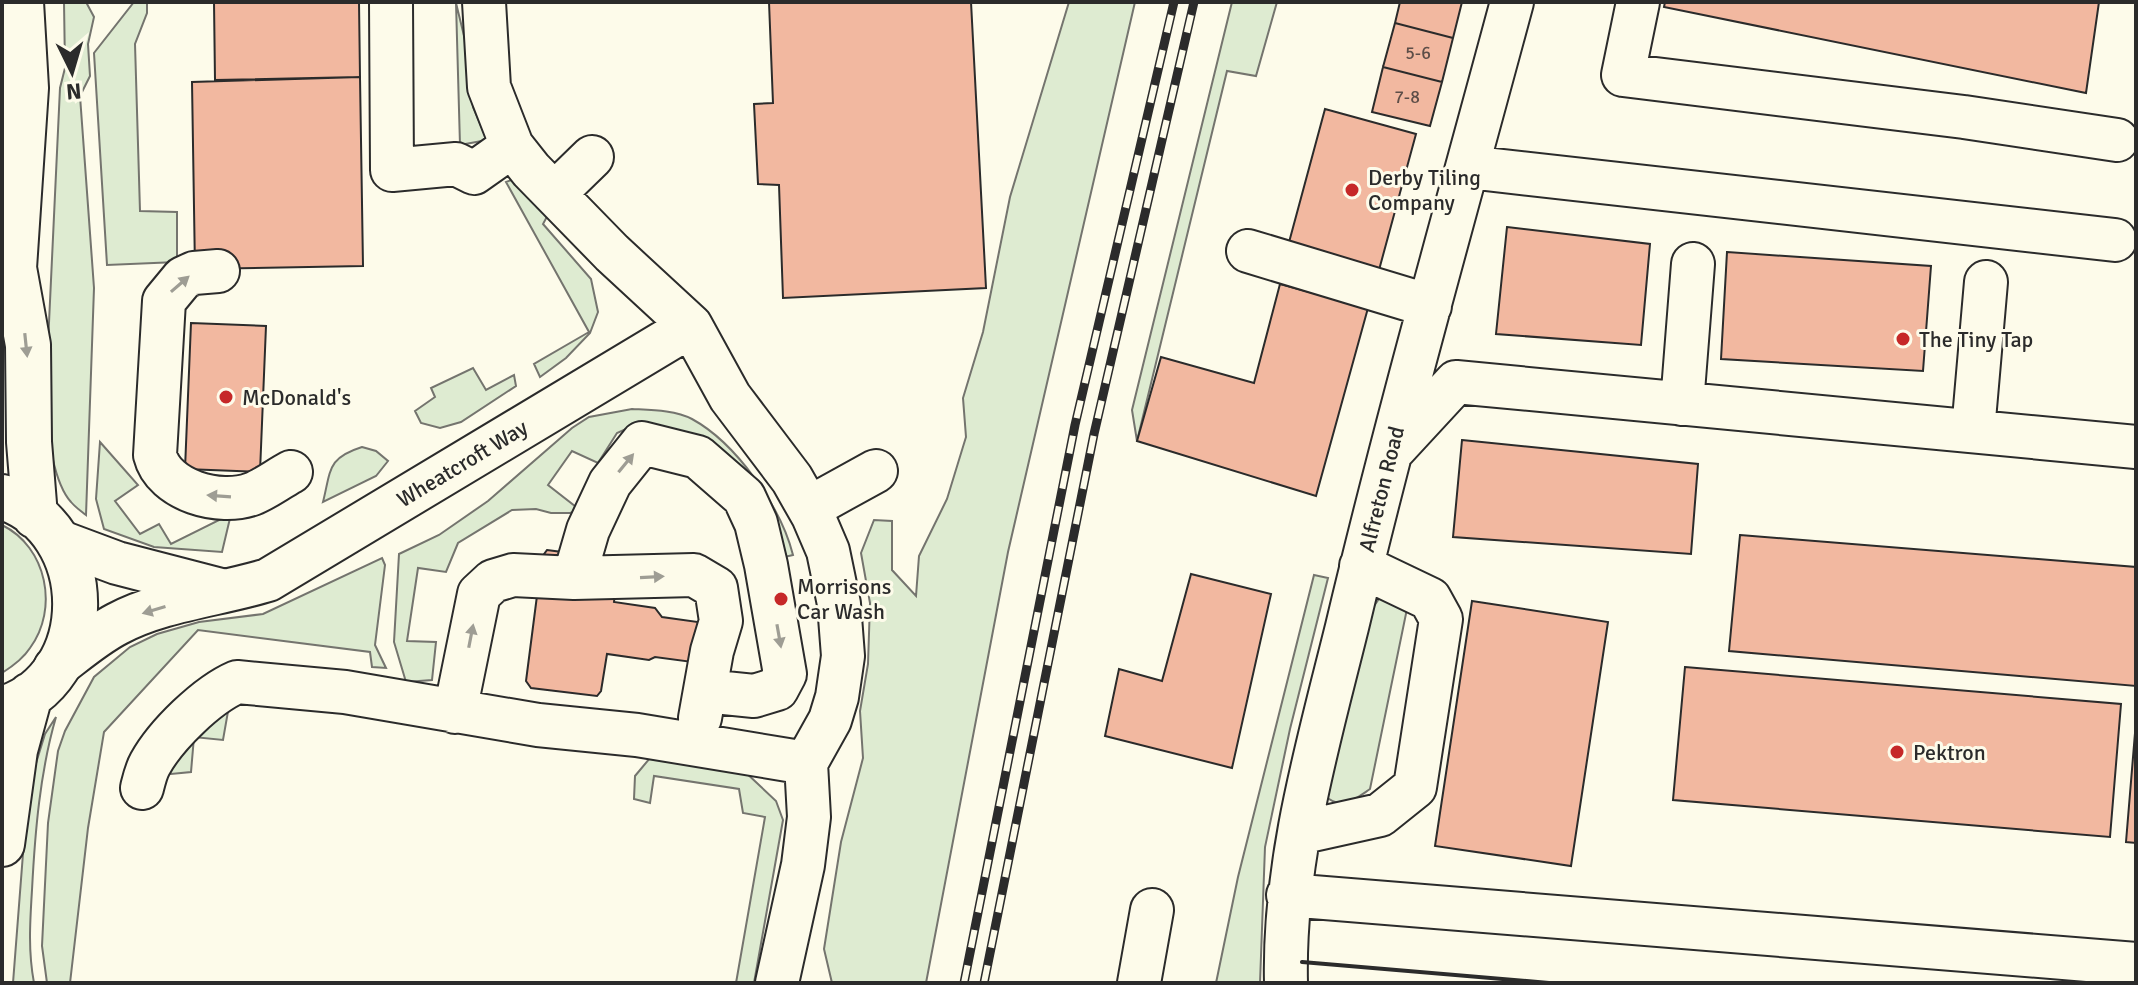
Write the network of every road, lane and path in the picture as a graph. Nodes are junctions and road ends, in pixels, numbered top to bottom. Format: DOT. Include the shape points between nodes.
graph roads {
  1 [pos="21,2"];
  2 [pos="391,2"];
  3 [pos="484,2"];
  4 [pos="1512,2"];
  5 [pos="1638,2"];
  6 [pos="2117,140"];
  7 [pos="512,146"];
  8 [pos="592,157"];
  9 [pos="1468,167"];
  10 [pos="555,193"];
  11 [pos="2115,240"];
  12 [pos="1248,251"];
  13 [pos="1693,264"];
  14 [pos="218,271"];
  15 [pos="8,280"];
  16 [pos="1986,282"];
  17 [pos="1430,306"];
  18 [pos="691,326"];
  19 [pos="1682,404"];
  20 [pos="1973,431"];
  21 [pos="2136,447"];
  22 [pos="1389,455"];
  23 [pos="876,471"];
  24 [pos="291,472"];
  25 [pos="809,508"];
  26 [pos="32,518"];
  27 [pos="1361,566"];
  28 [pos="574,578"];
  29 [pos="230,592"];
  30 [pos="29,691"];
  31 [pos="705,691"];
  32 [pos="455,712"];
  33 [pos="695,744"];
  34 [pos="806,763"];
  35 [pos="142,788"];
  36 [pos="1299,833"];
  37 [pos="2,844"];
  38 [pos="1288,895"];
  39 [pos="1152,910"];
  40 [pos="2136,964"];
  41 [pos="777,983"];
  42 [pos="1139,983"];
  43 [pos="1286,983"];
  1 -- 15 [label="highway" via="26,88"];
  2 -- 7 [label="street" via="392,170 456,164 474,173"];
  3 -- 7 [label="street" via="489,87"];
  4 -- 9 [label="street, Alfreton Road"];
  5 -- 6 [label="street" via="1623,75"];
  7 -- 10 [label="street"];
  8 -- 10 [label="street"];
  9 -- 11 [label="street"];
  9 -- 17 [label="street, Alfreton Road"];
  10 -- 18 [label="street"];
  12 -- 17 [label="street"];
  13 -- 19 [label="street"];
  24 -- 14 [label="street, one-way" via="252,494 225,498 190,491 158,466 164,301 183,278"];
  15 -- 26 [label="highway, one-way" via="28,345"];
  16 -- 20 [label="street"];
  17 -- 22 [label="street, Alfreton Road"];
  18 -- 25 [label="street" via="730,397"];
  18 -- 29 [label="street, Wheatcroft Way" via="293,566"];
  19 -- 20 [label="street"];
  19 -- 22 [label="street" via="1456,382"];
  20 -- 21 [label="street"];
  22 -- 27 [label="street, Alfreton Road"];
  23 -- 25 [label="street"];
  25 -- 34 [label="street" via="834,574 843,656 830,720"];
  26 -- 29 [label="street" via="117,563"];
  26 -- 30 [label="highway" via="69,561 76,605 67,649"];
  27 -- 36 [label="street, Alfreton Road"];
  27 -- 36 [label="street" via="1430,599 1441,619 1415,787 1380,815"];
  28 -- 31 [label="street, one-way" via="694,575 716,588 721,621"];
  28 -- 31 [label="street, one-way" via="610,483 642,443 698,457 744,497 756,523 785,674 777,689 754,696"];
  32 -- 28 [label="street, one-way" via="479,594 493,581 513,575"];
  29 -- 30 [label="street, Wheatcroft Way, one-way" via="118,623"];
  30 -- 37 [label="highway"];
  31 -- 33 [label="street"];
  32 -- 33 [label="street"];
  32 -- 35 [label="street" via="345,692 237,682 221,689 170,738 150,765"];
  33 -- 34 [label="street"];
  34 -- 41 [label="street" via="809,817"];
  36 -- 38 [label="street, Alfreton Road"];
  38 -- 40 [label="street"];
  38 -- 43 [label="street, Alfreton Road"];
  39 -- 42 [label="street"];
}
